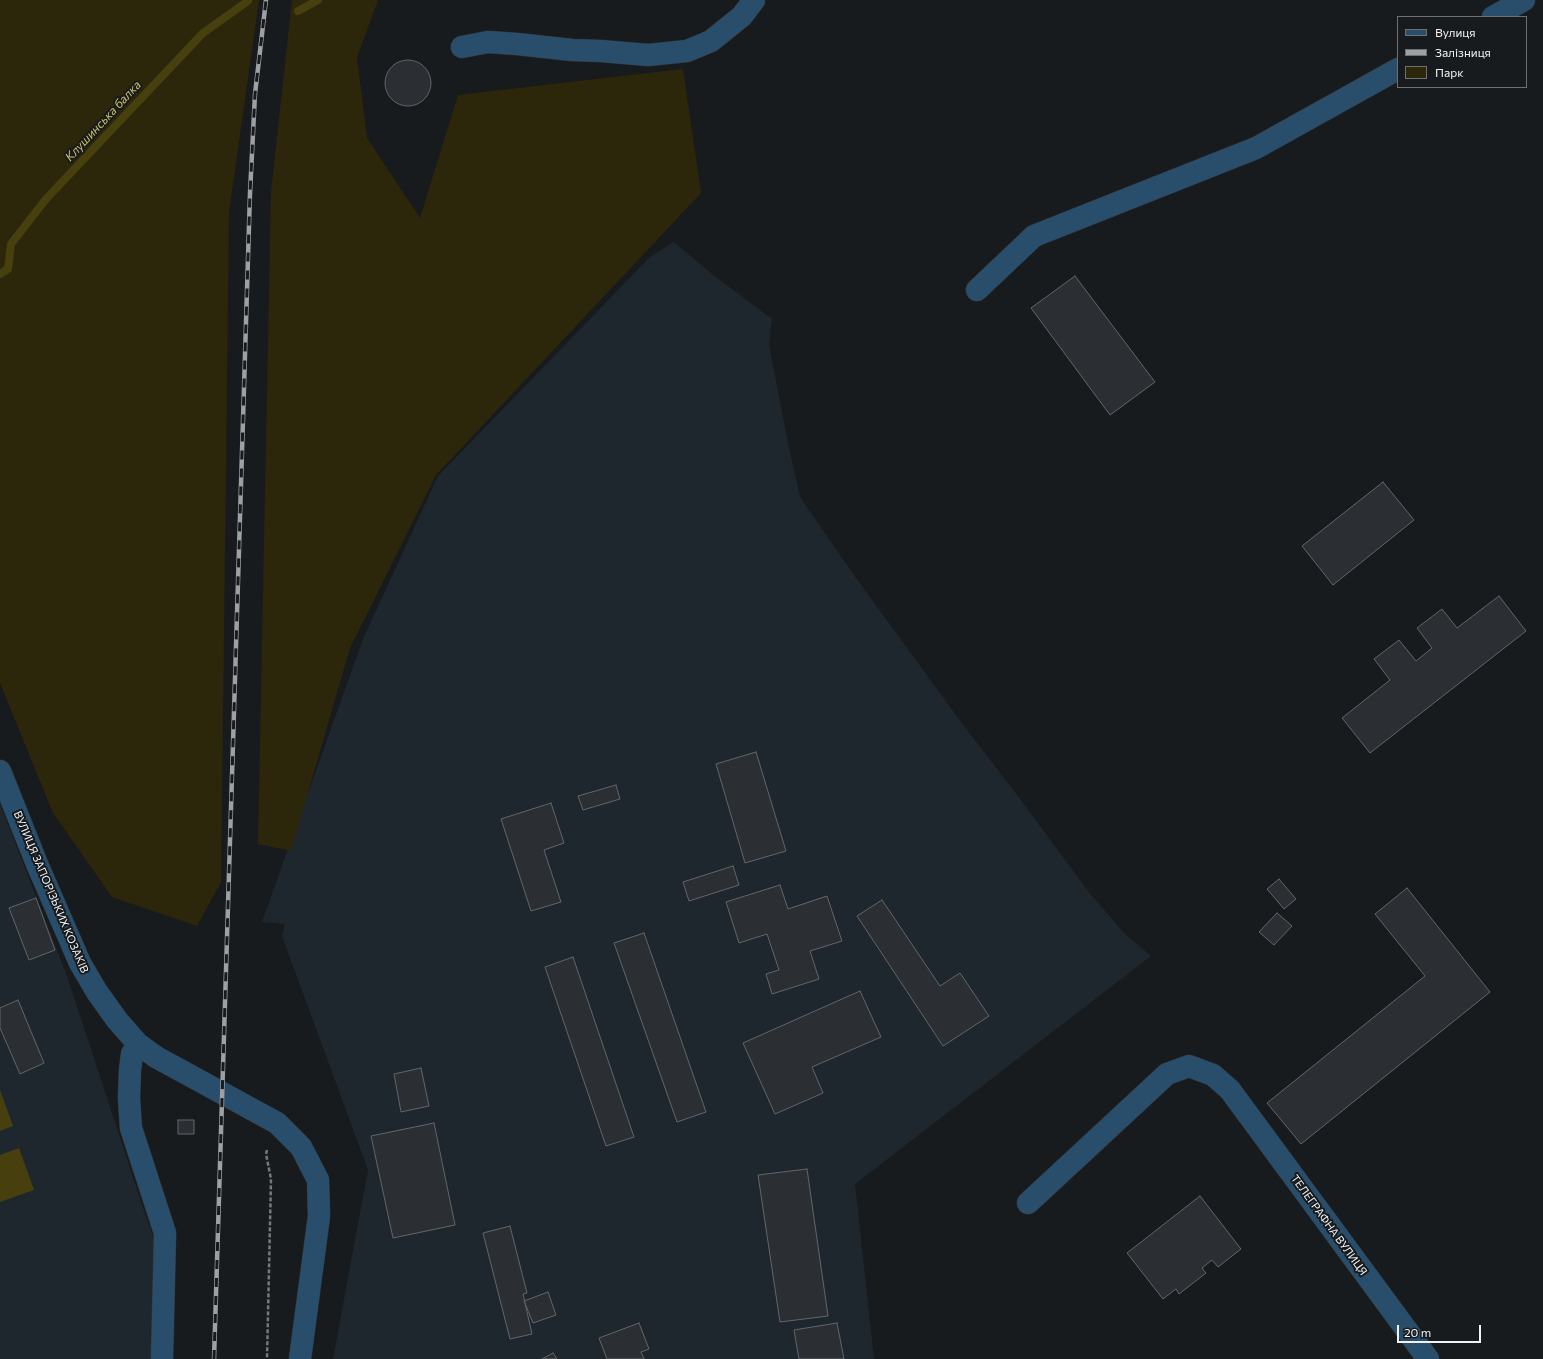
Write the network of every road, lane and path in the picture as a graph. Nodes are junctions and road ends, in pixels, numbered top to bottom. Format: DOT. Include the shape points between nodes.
graph roads {
  1 [pos="754,0"];
  2 [pos="1524,0"];
  3 [pos="1495,16"];
  4 [pos="462,48"];
  5 [pos="1397,70"];
  6 [pos="977,290"];
  7 [pos="0,771"];
  8 [pos="138,1044"];
  9 [pos="266,1154"];
  10 [pos="1028,1202"];
  11 [pos="162,1359"];
  12 [pos="267,1359"];
  13 [pos="300,1359"];
  14 [pos="1428,1359"];
  1 -- 4 [label="street" via="742,16 711,41 687,51 648,55 488,42"];
  2 -- 3 [label="street"];
  5 -- 6 [label="street" via="1256,148 1034,236"];
  7 -- 8 [label="street, ВУЛИЦЯ ЗАПОРІЗЬКИХ КОЗАКІВ" via="80,963 97,992"];
  8 -- 11 [label="street" via="132,1054 130,1070 131,1128 166,1233"];
  8 -- 13 [label="street, ВУЛИЦЯ ЗАПОРІЗЬКИХ КОЗАКІВ" via="156,1057 277,1123 300,1147 318,1180 319,1216"];
  9 -- 12 [label="path" via="271,1179"];
  10 -- 14 [label="street, ТЕЛЕГРАФНА ВУЛИЦЯ" via="1167,1074 1189,1066 1213,1075 1230,1090"];
}
